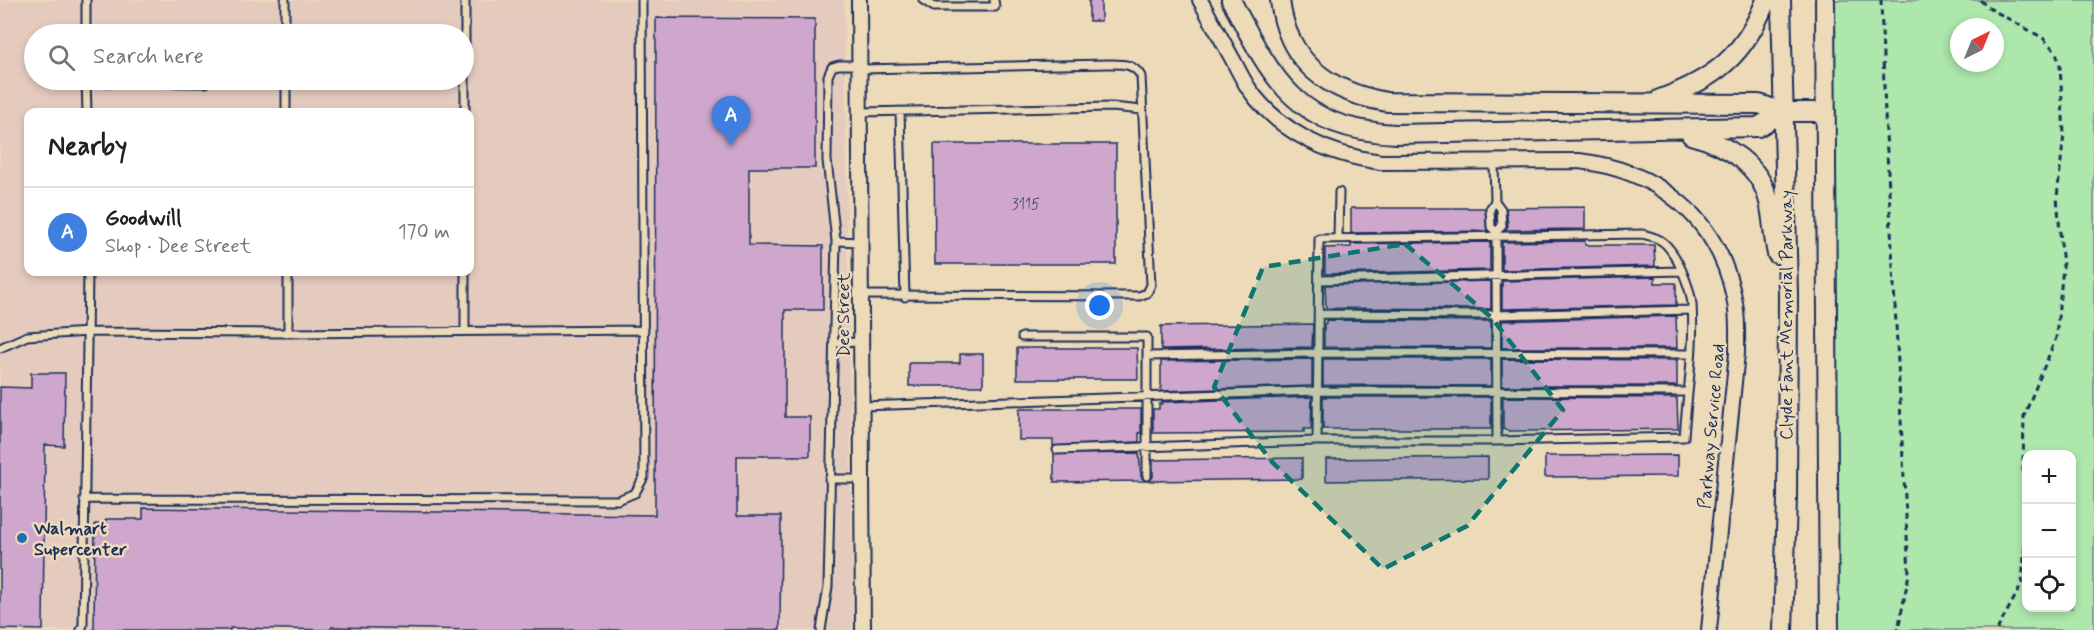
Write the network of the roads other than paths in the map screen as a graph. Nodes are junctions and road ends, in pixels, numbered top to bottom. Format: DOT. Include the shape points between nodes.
graph roads {
  1 [pos="86,0"];
  2 [pos="285,0"];
  3 [pos="465,0"];
  4 [pos="642,0"];
  5 [pos="859,0"];
  6 [pos="866,0"];
  7 [pos="923,0"];
  8 [pos="994,0"];
  9 [pos="1200,0"];
  10 [pos="1231,0"];
  11 [pos="1280,0"];
  12 [pos="1766,0"];
  13 [pos="1781,0"];
  14 [pos="1825,0"];
  15 [pos="86,24"];
  16 [pos="285,24"];
  17 [pos="465,24"];
  18 [pos="859,67"];
  19 [pos="86,90"];
  20 [pos="286,90"];
  21 [pos="465,90"];
  22 [pos="1651,102"];
  23 [pos="87,108"];
  24 [pos="286,108"];
  25 [pos="465,108"];
  26 [pos="1143,110"];
  27 [pos="900,111"];
  28 [pos="860,112"];
  29 [pos="1783,112"];
  30 [pos="1826,112"];
  31 [pos="1672,130"];
  32 [pos="1494,162"];
  33 [pos="1340,192"];
  34 [pos="1496,234"];
  35 [pos="1338,238"];
  36 [pos="836,241"];
  37 [pos="861,242"];
  38 [pos="1682,271"];
  39 [pos="1496,275"];
  40 [pos="88,276"];
  41 [pos="288,276"];
  42 [pos="465,276"];
  43 [pos="1319,279"];
  44 [pos="1788,294"];
  45 [pos="861,296"];
  46 [pos="905,297"];
  47 [pos="1692,310"];
  48 [pos="1319,314"];
  49 [pos="1497,315"];
  50 [pos="644,330"];
  51 [pos="465,331"];
  52 [pos="88,332"];
  53 [pos="288,333"];
  54 [pos="1022,338"];
  55 [pos="861,342"];
  56 [pos="835,343"];
  57 [pos="0,348"];
  58 [pos="1318,353"];
  59 [pos="1497,354"];
  60 [pos="1690,354"];
  61 [pos="1147,356"];
  62 [pos="1318,391"];
  63 [pos="1497,392"];
  64 [pos="1687,392"];
  65 [pos="1147,397"];
  66 [pos="861,406"];
  67 [pos="1317,441"];
  68 [pos="1497,441"];
  69 [pos="1148,446"];
  70 [pos="1057,450"];
  71 [pos="1147,476"];
  72 [pos="830,478"];
  73 [pos="862,479"];
  74 [pos="84,500"];
  75 [pos="81,630"];
  76 [pos="821,630"];
  77 [pos="863,630"];
  78 [pos="1709,630"];
  79 [pos="1783,630"];
  80 [pos="1829,630"];
  1 -- 15 [label="lane"];
  2 -- 16 [label="lane"];
  3 -- 17 [label="lane"];
  4 -- 50 [label="lane"];
  5 -- 6 [label="lane"];
  5 -- 18 [label="street, Dee Street"];
  7 -- 8 [label="lane" via="934,7 994,8"];
  9 -- 32 [label="street, Parkway Service Road" via="1249,89 1274,117 1301,137 1355,159"];
  10 -- 31 [label="main road" via="1257,51 1289,93 1314,113 1340,126 1367,133 1396,134"];
  11 -- 22 [label="main road" via="1290,40 1304,60 1338,89 1362,98 1387,102"];
  12 -- 22 [label="main road" via="1744,42 1711,76"];
  13 -- 29 [label="main road, Clyde Fant Memorial Parkway"];
  14 -- 30 [label="main road"];
  18 -- 26 [label="lane" via="1128,65 1141,76"];
  18 -- 28 [label="street, Dee Street"];
  18 -- 36 [label="lane" via="832,67 828,76 827,160"];
  19 -- 23 [label="lane"];
  20 -- 24 [label="lane"];
  21 -- 25 [label="lane"];
  22 -- 29 [label="main road" via="1759,104"];
  26 -- 27 [label="lane" via="1112,107"];
  26 -- 46 [label="lane" via="1151,285 1147,293"];
  27 -- 28 [label="lane"];
  27 -- 46 [label="lane"];
  28 -- 37 [label="street, Dee Street"];
  29 -- 30 [label="main road"];
  29 -- 31 [label="main road" via="1758,127"];
  29 -- 44 [label="main road, Clyde Fant Memorial Parkway"];
  30 -- 80 [label="main road"];
  31 -- 44 [label="main road" via="1712,140 1752,168 1769,201 1776,252"];
  32 -- 34 [label="lane" via="1495,201 1490,208 1491,227"];
  32 -- 78 [label="street, Parkway Service Road" via="1579,161 1645,179 1684,205 1717,247 1725,264 1734,294 1737,353"];
  33 -- 35 [label="lane"];
  34 -- 35 [label="lane"];
  34 -- 38 [label="lane" via="1653,236 1664,243"];
  34 -- 39 [label="lane"];
  35 -- 43 [label="lane" via="1319,239"];
  36 -- 37 [label="lane"];
  36 -- 56 [label="lane"];
  37 -- 45 [label="street, Dee Street"];
  38 -- 39 [label="lane"];
  38 -- 47 [label="lane"];
  39 -- 43 [label="lane"];
  39 -- 49 [label="lane"];
  40 -- 52 [label="lane"];
  41 -- 53 [label="lane"];
  42 -- 51 [label="lane"];
  43 -- 48 [label="lane"];
  44 -- 79 [label="main road, Clyde Fant Memorial Parkway"];
  45 -- 46 [label="lane"];
  45 -- 55 [label="street, Dee Street"];
  47 -- 49 [label="lane"];
  47 -- 60 [label="lane"];
  48 -- 49 [label="lane"];
  48 -- 58 [label="lane"];
  49 -- 59 [label="lane"];
  50 -- 51 [label="lane"];
  50 -- 74 [label="lane" via="644,477 635,493 618,500"];
  51 -- 53 [label="lane"];
  52 -- 53 [label="lane"];
  52 -- 57 [label="lane" via="27,336"];
  52 -- 74 [label="lane"];
  54 -- 61 [label="lane" via="1148,337"];
  55 -- 56 [label="lane"];
  55 -- 66 [label="street, Dee Street"];
  56 -- 72 [label="lane"];
  58 -- 59 [label="lane"];
  58 -- 61 [label="lane"];
  58 -- 62 [label="lane"];
  59 -- 60 [label="lane"];
  59 -- 63 [label="lane"];
  60 -- 64 [label="lane"];
  61 -- 65 [label="lane"];
  62 -- 63 [label="lane"];
  62 -- 65 [label="lane"];
  62 -- 67 [label="lane"];
  63 -- 64 [label="lane"];
  63 -- 68 [label="lane"];
  64 -- 68 [label="lane" via="1684,437"];
  65 -- 66 [label="lane"];
  65 -- 69 [label="lane"];
  66 -- 73 [label="street, Dee Street"];
  67 -- 68 [label="lane"];
  67 -- 69 [label="lane"];
  69 -- 70 [label="lane"];
  69 -- 71 [label="lane"];
  72 -- 73 [label="lane"];
  72 -- 76 [label="lane" via="828,587"];
  73 -- 77 [label="street, Dee Street"];
  74 -- 75 [label="lane"];
}
